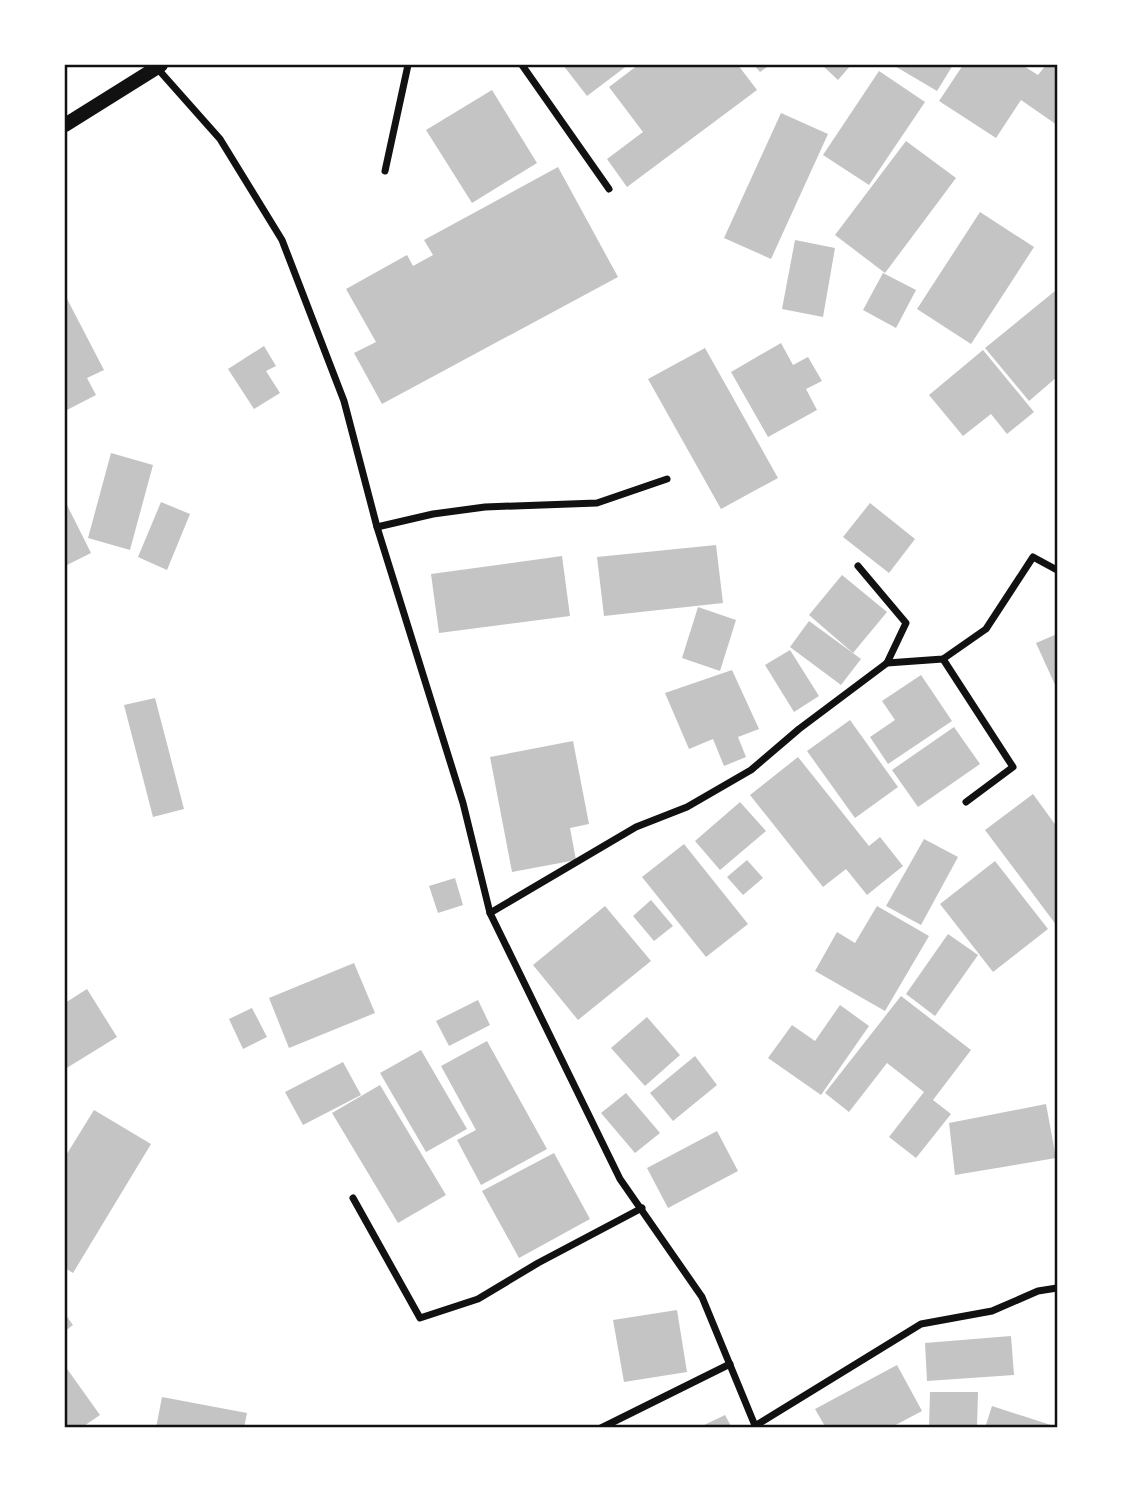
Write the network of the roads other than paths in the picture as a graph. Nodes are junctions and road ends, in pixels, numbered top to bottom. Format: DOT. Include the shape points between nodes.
graph roads {
  1 [pos="408,65"];
  2 [pos="522,65"];
  3 [pos="159,66"];
  4 [pos="65,125"];
  5 [pos="385,171"];
  6 [pos="609,189"];
  7 [pos="667,479"];
  8 [pos="377,527"];
  9 [pos="859,566"];
  10 [pos="1057,570"];
  11 [pos="943,659"];
  12 [pos="887,663"];
  13 [pos="966,802"];
  14 [pos="490,913"];
  15 [pos="353,1198"];
  16 [pos="642,1208"];
  17 [pos="1057,1288"];
  18 [pos="730,1364"];
  19 [pos="755,1427"];
  20 [pos="601,1428"];
  1 -- 5 [label="street"];
  2 -- 6 [label="street"];
  3 -- 4 [label="main road"];
  3 -- 8 [label="street" via="220,139 282,240 344,401"];
  7 -- 8 [label="street" via="597,503 485,507"];
  8 -- 14 [label="street" via="463,803"];
  9 -- 12 [label="street" via="906,623"];
  10 -- 11 [label="street" via="1033,557 986,629"];
  11 -- 12 [label="street"];
  11 -- 13 [label="street" via="1013,768"];
  12 -- 14 [label="street" via="751,770 687,807 636,827"];
  14 -- 16 [label="street" via="620,1179"];
  15 -- 16 [label="street" via="419,1318 478,1299"];
  16 -- 18 [label="street" via="702,1297"];
  17 -- 19 [label="street" via="1038,1291 992,1311 921,1324"];
  18 -- 19 [label="street"];
  18 -- 20 [label="street"];
}
